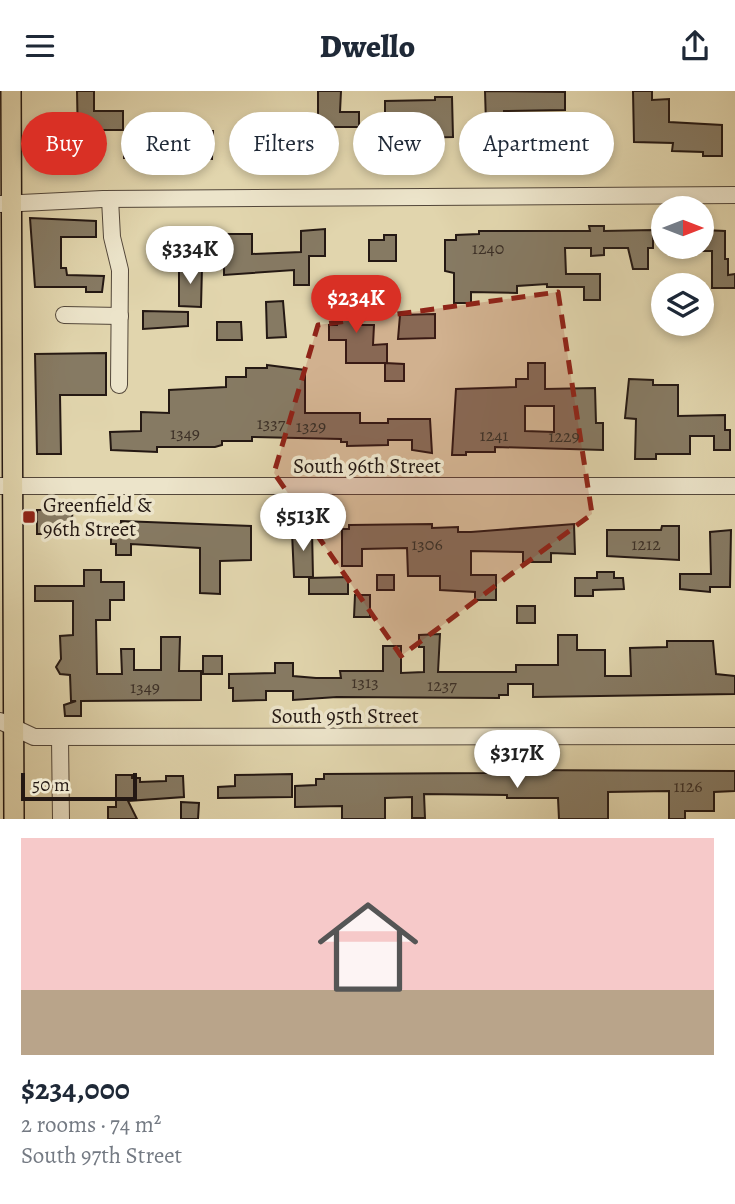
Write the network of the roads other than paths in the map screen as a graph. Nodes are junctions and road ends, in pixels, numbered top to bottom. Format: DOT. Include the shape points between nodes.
graph roads {
  1 [pos="11,91"];
  2 [pos="735,195"];
  3 [pos="110,199"];
  4 [pos="5,202"];
  5 [pos="64,315"];
  6 [pos="120,316"];
  7 [pos="119,385"];
  8 [pos="735,486"];
  9 [pos="6,487"];
  10 [pos="6,724"];
  11 [pos="735,736"];
  12 [pos="60,738"];
  13 [pos="14,819"];
  14 [pos="61,819"];
  1 -- 4 [label="main road"];
  2 -- 3 [label="street"];
  3 -- 4 [label="street"];
  3 -- 6 [label="street" via="120,270"];
  4 -- 9 [label="main road"];
  5 -- 6 [label="street"];
  6 -- 7 [label="street"];
  8 -- 9 [label="street, South 96th Street"];
  9 -- 10 [label="main road"];
  10 -- 12 [label="street, South 95th Street" via="34,737"];
  10 -- 13 [label="main road"];
  11 -- 12 [label="street, South 95th Street"];
  12 -- 14 [label="street"];
}
